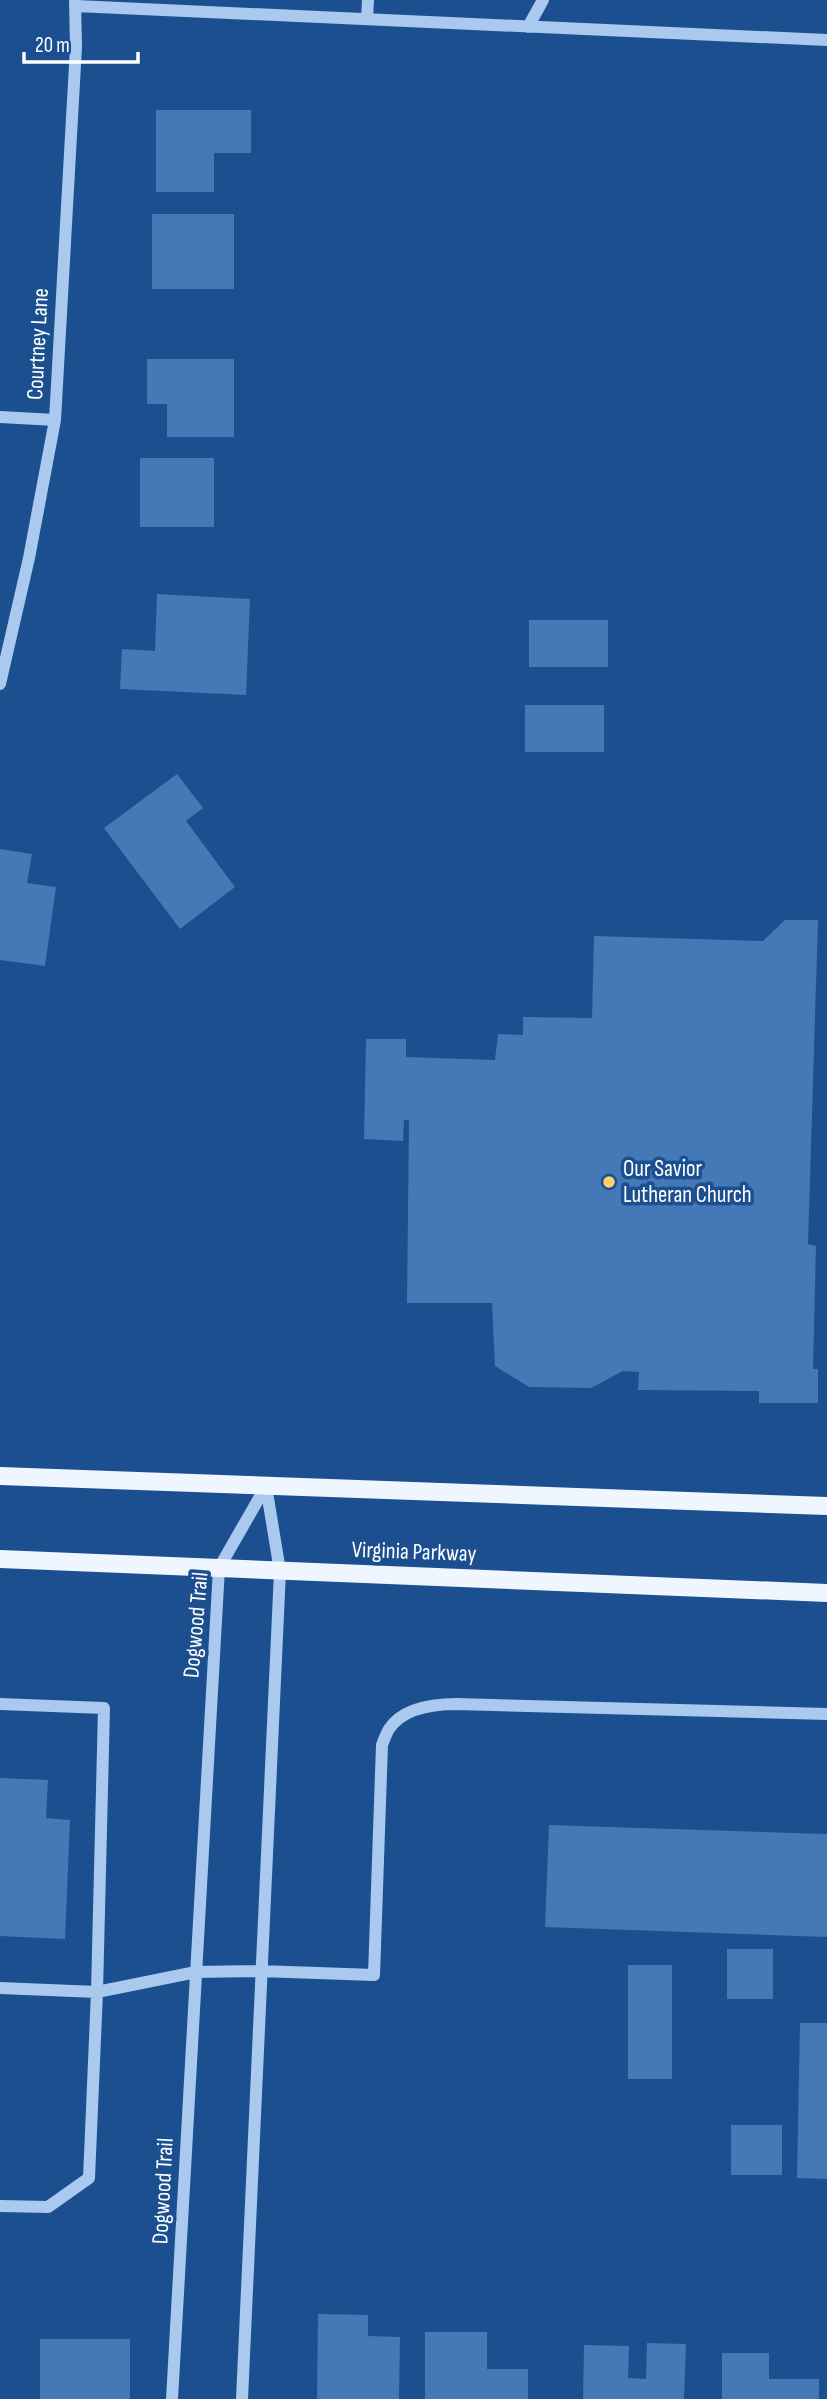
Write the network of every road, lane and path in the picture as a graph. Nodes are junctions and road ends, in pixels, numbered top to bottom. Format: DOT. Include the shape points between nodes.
graph roads {
  1 [pos="368,0"];
  2 [pos="543,0"];
  3 [pos="76,3"];
  4 [pos="367,19"];
  5 [pos="528,27"];
  6 [pos="827,40"];
  7 [pos="0,417"];
  8 [pos="55,420"];
  9 [pos="0,684"];
  10 [pos="0,1476"];
  11 [pos="266,1486"];
  12 [pos="827,1506"];
  13 [pos="0,1559"];
  14 [pos="219,1568"];
  15 [pos="280,1571"];
  16 [pos="827,1593"];
  17 [pos="0,1704"];
  18 [pos="827,1714"];
  19 [pos="260,1971"];
  20 [pos="196,1972"];
  21 [pos="0,1989"];
  22 [pos="96,1992"];
  23 [pos="0,2206"];
  24 [pos="172,2399"];
  25 [pos="242,2399"];
  1 -- 4 [label="street"];
  2 -- 5 [label="street"];
  3 -- 4 [label="street"];
  3 -- 8 [label="street, Courtney Lane"];
  4 -- 5 [label="street"];
  5 -- 6 [label="street"];
  7 -- 8 [label="street"];
  8 -- 9 [label="street, Courtney Lane"];
  10 -- 11 [label="main road"];
  11 -- 12 [label="main road"];
  11 -- 14 [label="street, Dogwood Trail"];
  11 -- 15 [label="street"];
  13 -- 14 [label="main road, Virginia Parkway"];
  14 -- 15 [label="main road, Virginia Parkway"];
  14 -- 20 [label="street, Dogwood Trail"];
  15 -- 16 [label="main road, Virginia Parkway"];
  15 -- 19 [label="street"];
  17 -- 22 [label="street" via="104,1708"];
  18 -- 19 [label="street" via="457,1704 412,1711 390,1728 382,1745 374,1975"];
  19 -- 20 [label="street"];
  19 -- 25 [label="street"];
  20 -- 22 [label="street"];
  20 -- 24 [label="street, Dogwood Trail"];
  21 -- 22 [label="street"];
  22 -- 23 [label="street" via="89,2178 48,2207"];
}
